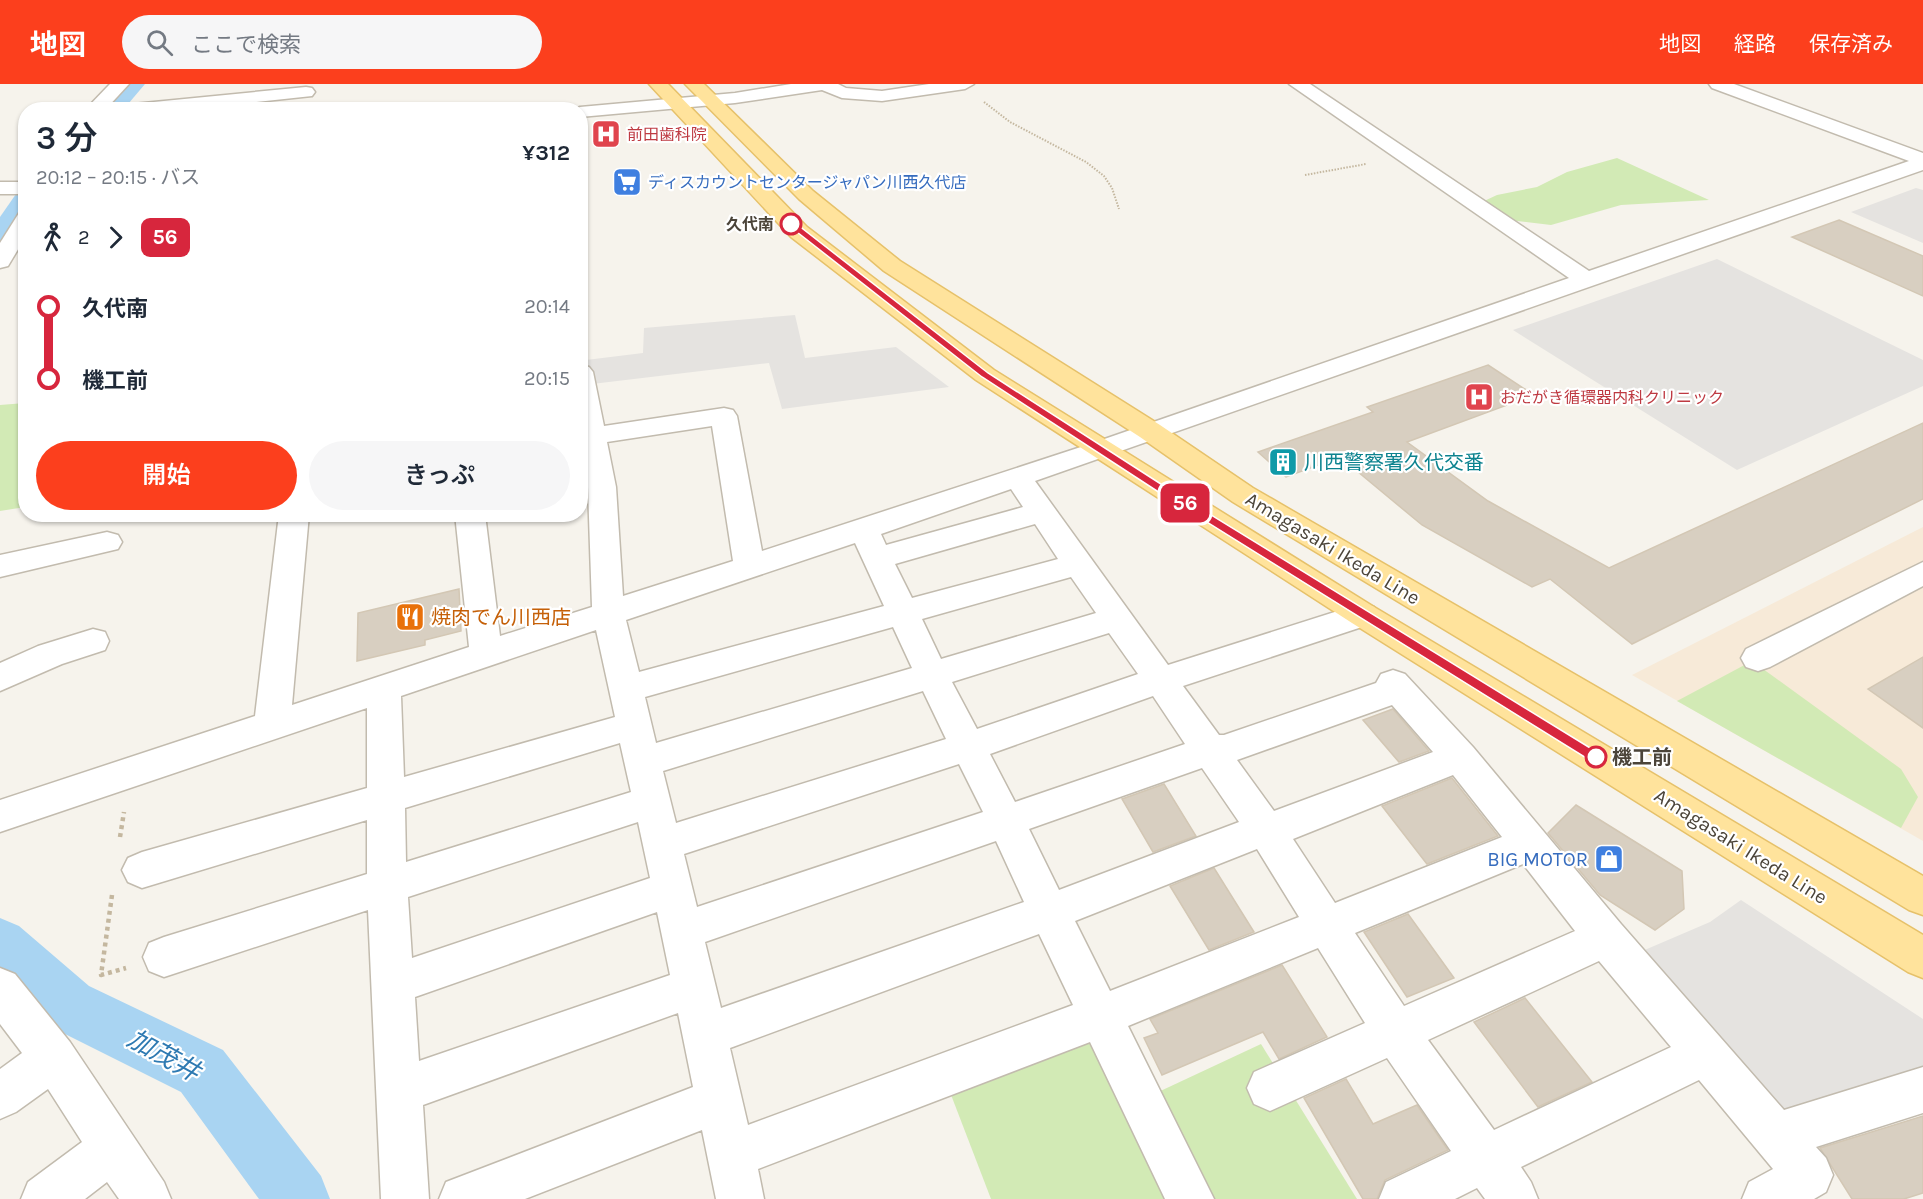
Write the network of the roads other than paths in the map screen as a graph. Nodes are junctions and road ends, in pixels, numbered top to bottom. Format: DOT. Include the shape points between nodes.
graph roads {
  1 [pos="120,84"];
  2 [pos="1298,84"];
  3 [pos="1718,84"];
  4 [pos="961,85"];
  5 [pos="306,92"];
  6 [pos="684,93"];
  7 [pos="102,102"];
  8 [pos="204,102"];
  9 [pos="588,111"];
  10 [pos="1923,162"];
  11 [pos="18,186"];
  12 [pos="0,188"];
  13 [pos="18,227"];
  14 [pos="5,242"];
  15 [pos="0,261"];
  16 [pos="1587,280"];
  17 [pos="588,418"];
  18 [pos="1150,431"];
  19 [pos="591,435"];
  20 [pos="1100,450"];
  21 [pos="1017,477"];
  22 [pos="1041,512"];
  23 [pos="297,522"];
  24 [pos="471,522"];
  25 [pos="863,528"];
  26 [pos="107,542"];
  27 [pos="879,558"];
  28 [pos="1078,564"];
  29 [pos="0,566"];
  30 [pos="749,566"];
  31 [pos="1923,573"];
  32 [pos="903,611"];
  33 [pos="608,613"];
  34 [pos="1363,615"];
  35 [pos="1116,618"];
  36 [pos="93,641"];
  37 [pos="486,654"];
  38 [pos="1758,658"];
  39 [pos="932,675"];
  40 [pos="0,678"];
  41 [pos="1160,680"];
  42 [pos="384,688"];
  43 [pos="626,689"];
  44 [pos="272,725"];
  45 [pos="634,725"];
  46 [pos="967,747"];
  47 [pos="1210,750"];
  48 [pos="1460,757"];
  49 [pos="644,762"];
  50 [pos="384,801"];
  51 [pos="653,801"];
  52 [pos="0,816"];
  53 [pos="1006,821"];
  54 [pos="1265,829"];
  55 [pos="663,844"];
  56 [pos="1528,844"];
  57 [pos="142,870"];
  58 [pos="387,887"];
  59 [pos="672,889"];
  60 [pos="1923,897"];
  61 [pos="1049,912"];
  62 [pos="1325,925"];
  63 [pos="682,931"];
  64 [pos="1606,938"];
  65 [pos="164,957"];
  66 [pos="1923,958"];
  67 [pos="392,986"];
  68 [pos="694,987"];
  69 [pos="0,989"];
  70 [pos="1099,1017"];
  71 [pos="1396,1033"];
  72 [pos="705,1035"];
  73 [pos="1706,1053"];
  74 [pos="54,1058"];
  75 [pos="1270,1088"];
  76 [pos="1923,1090"];
  77 [pos="398,1091"];
  78 [pos="0,1096"];
  79 [pos="719,1100"];
  80 [pos="1778,1135"];
  81 [pos="114,1147"];
  82 [pos="1486,1158"];
  83 [pos="735,1177"];
  84 [pos="45,1199"];
  85 [pos="147,1199"];
  86 [pos="405,1199"];
  87 [pos="463,1199"];
  88 [pos="1190,1199"];
  89 [pos="1403,1199"];
  90 [pos="1514,1199"];
  91 [pos="1766,1199"];
  1 -- 7 [label="street"];
  2 -- 16 [label="street"];
  3 -- 10 [label="street"];
  4 -- 6 [label="street" via="882,96 842,93 825,84"];
  5 -- 8 [label="street"];
  6 -- 9 [label="street"];
  6 -- 18 [label="main road, Amagasaki Ikeda Line" via="891,266"];
  6 -- 20 [label="main road, Amagasaki Ikeda Line" via="799,232 985,375"];
  10 -- 16 [label="street"];
  11 -- 12 [label="street"];
  13 -- 14 [label="street"];
  14 -- 15 [label="street"];
  16 -- 18 [label="street"];
  17 -- 19 [label="street"];
  18 -- 20 [label="street"];
  18 -- 60 [label="main road, Amagasaki Ikeda Line" via="1243,495"];
  19 -- 30 [label="street" via="724,416"];
  19 -- 33 [label="street" via="602,487"];
  20 -- 21 [label="street"];
  20 -- 34 [label="main road, Amagasaki Ikeda Line"];
  21 -- 22 [label="street"];
  21 -- 25 [label="street"];
  22 -- 27 [label="street"];
  22 -- 28 [label="street"];
  23 -- 44 [label="street"];
  24 -- 37 [label="street"];
  25 -- 27 [label="street"];
  25 -- 30 [label="street"];
  26 -- 29 [label="street"];
  27 -- 32 [label="street"];
  28 -- 32 [label="street"];
  28 -- 35 [label="street"];
  30 -- 33 [label="street"];
  31 -- 38 [label="street"];
  32 -- 39 [label="street"];
  32 -- 43 [label="street"];
  33 -- 37 [label="street"];
  33 -- 43 [label="street"];
  34 -- 41 [label="street"];
  34 -- 66 [label="main road, Amagasaki Ikeda Line"];
  35 -- 39 [label="street"];
  35 -- 41 [label="street"];
  36 -- 40 [label="street"];
  37 -- 42 [label="street"];
  39 -- 46 [label="street"];
  39 -- 49 [label="street"];
  41 -- 46 [label="street"];
  41 -- 47 [label="street"];
  42 -- 44 [label="street"];
  42 -- 50 [label="street"];
  43 -- 45 [label="street"];
  44 -- 52 [label="street"];
  45 -- 49 [label="street"];
  45 -- 50 [label="street"];
  46 -- 53 [label="street"];
  46 -- 55 [label="street"];
  47 -- 48 [label="street" via="1224,750 1396,686"];
  47 -- 53 [label="street"];
  47 -- 54 [label="street"];
  48 -- 54 [label="street" via="1291,823"];
  48 -- 56 [label="street"];
  49 -- 51 [label="street"];
  50 -- 57 [label="street"];
  50 -- 58 [label="street"];
  51 -- 55 [label="street"];
  51 -- 58 [label="street"];
  53 -- 61 [label="street"];
  53 -- 63 [label="street"];
  54 -- 61 [label="street"];
  54 -- 62 [label="street"];
  55 -- 59 [label="street"];
  56 -- 62 [label="street"];
  56 -- 64 [label="street"];
  58 -- 65 [label="street"];
  58 -- 67 [label="street"];
  59 -- 63 [label="street"];
  59 -- 67 [label="street"];
  61 -- 70 [label="street"];
  61 -- 72 [label="street"];
  62 -- 70 [label="street"];
  62 -- 71 [label="street"];
  63 -- 68 [label="street"];
  64 -- 71 [label="street"];
  64 -- 73 [label="street"];
  67 -- 77 [label="street"];
  68 -- 72 [label="street"];
  68 -- 77 [label="street"];
  69 -- 74 [label="street"];
  70 -- 83 [label="street"];
  70 -- 88 [label="street"];
  71 -- 75 [label="street"];
  71 -- 82 [label="street"];
  72 -- 79 [label="street"];
  73 -- 80 [label="street"];
  73 -- 82 [label="street"];
  74 -- 78 [label="street"];
  74 -- 81 [label="street"];
  76 -- 80 [label="street"];
  77 -- 86 [label="street"];
  79 -- 83 [label="street"];
  79 -- 87 [label="street"];
  80 -- 91 [label="street" via="1809,1175"];
  81 -- 84 [label="street"];
  81 -- 85 [label="street"];
  82 -- 89 [label="street"];
  82 -- 90 [label="street"];
}
